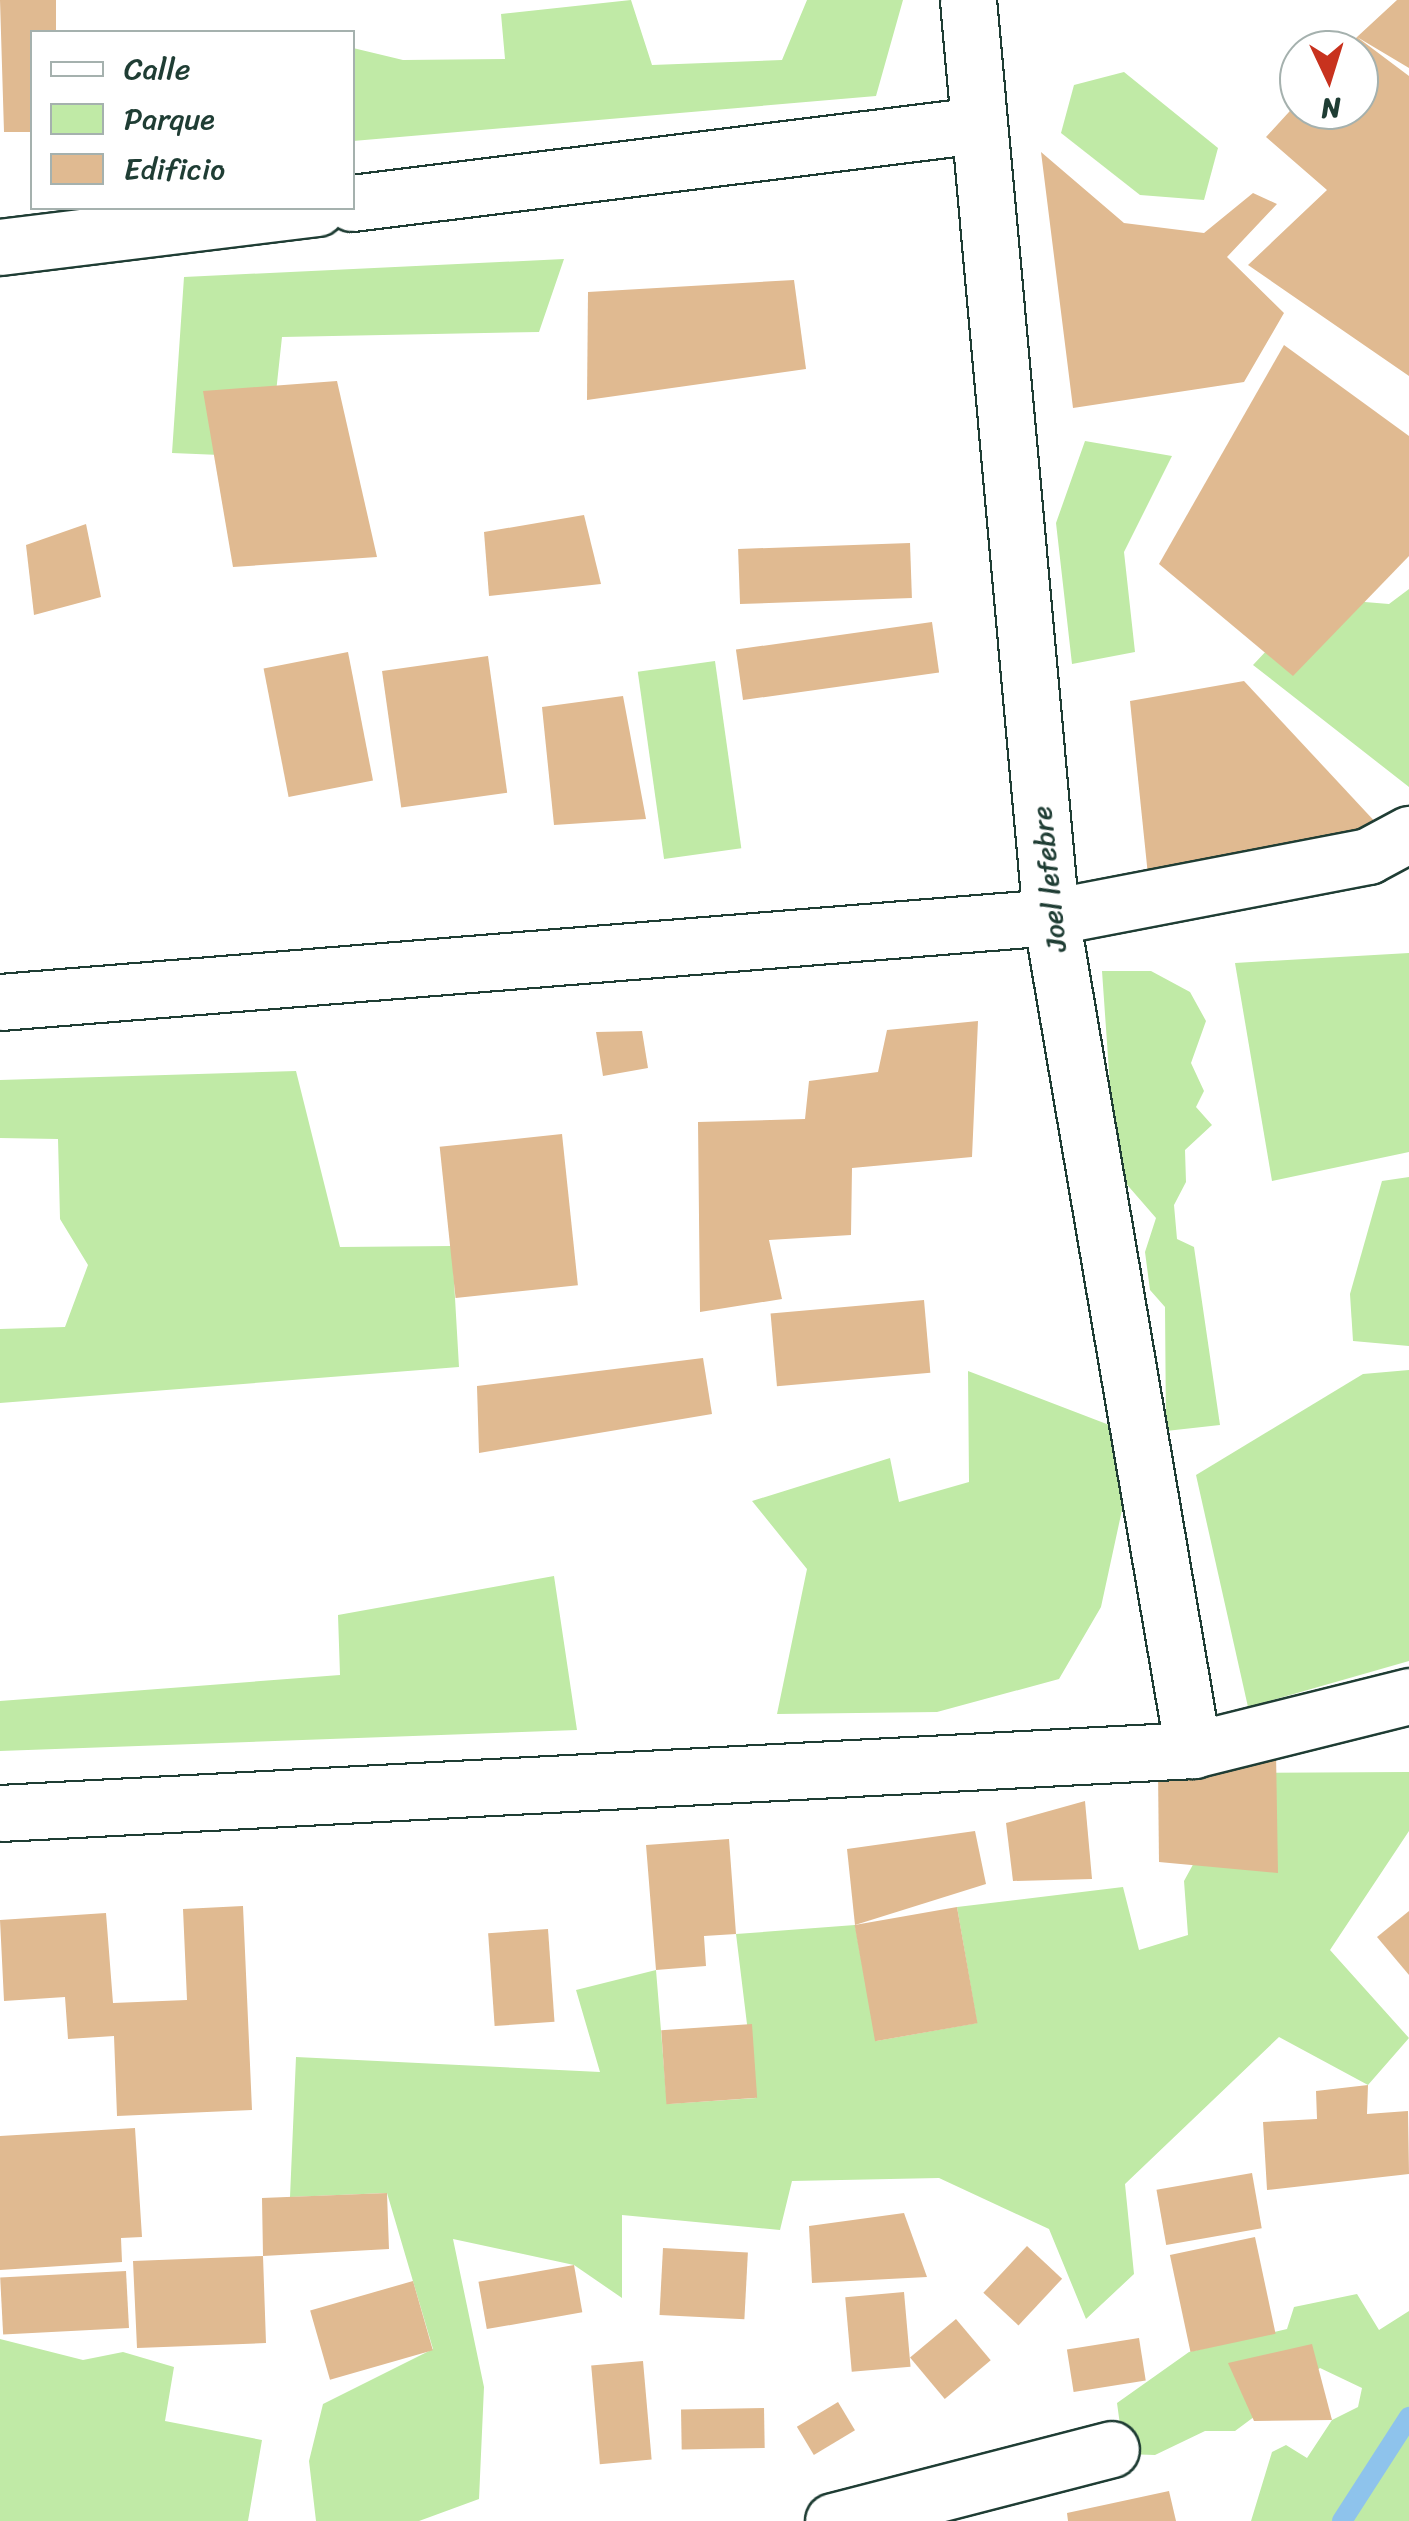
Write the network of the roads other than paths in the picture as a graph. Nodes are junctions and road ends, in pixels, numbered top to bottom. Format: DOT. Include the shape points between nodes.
graph roads {
  1 [pos="968,0"];
  2 [pos="978,125"];
  3 [pos="355,203"];
  4 [pos="301,210"];
  5 [pos="0,247"];
  6 [pos="1409,834"];
  7 [pos="1051,917"];
  8 [pos="0,1002"];
  9 [pos="1409,1696"];
  10 [pos="1193,1750"];
  11 [pos="0,1812"];
  12 [pos="1111,2449"];
  13 [pos="833,2521"];
  1 -- 2 [label="street, Joel lefebre"];
  2 -- 3 [label="street"];
  2 -- 7 [label="street, Joel lefebre"];
  4 -- 5 [label="street"];
  6 -- 7 [label="street" via="1368,856"];
  7 -- 8 [label="street"];
  7 -- 10 [label="street, Joel lefebre"];
  9 -- 10 [label="street"];
  10 -- 11 [label="street"];
  12 -- 13 [label="street"];
}
